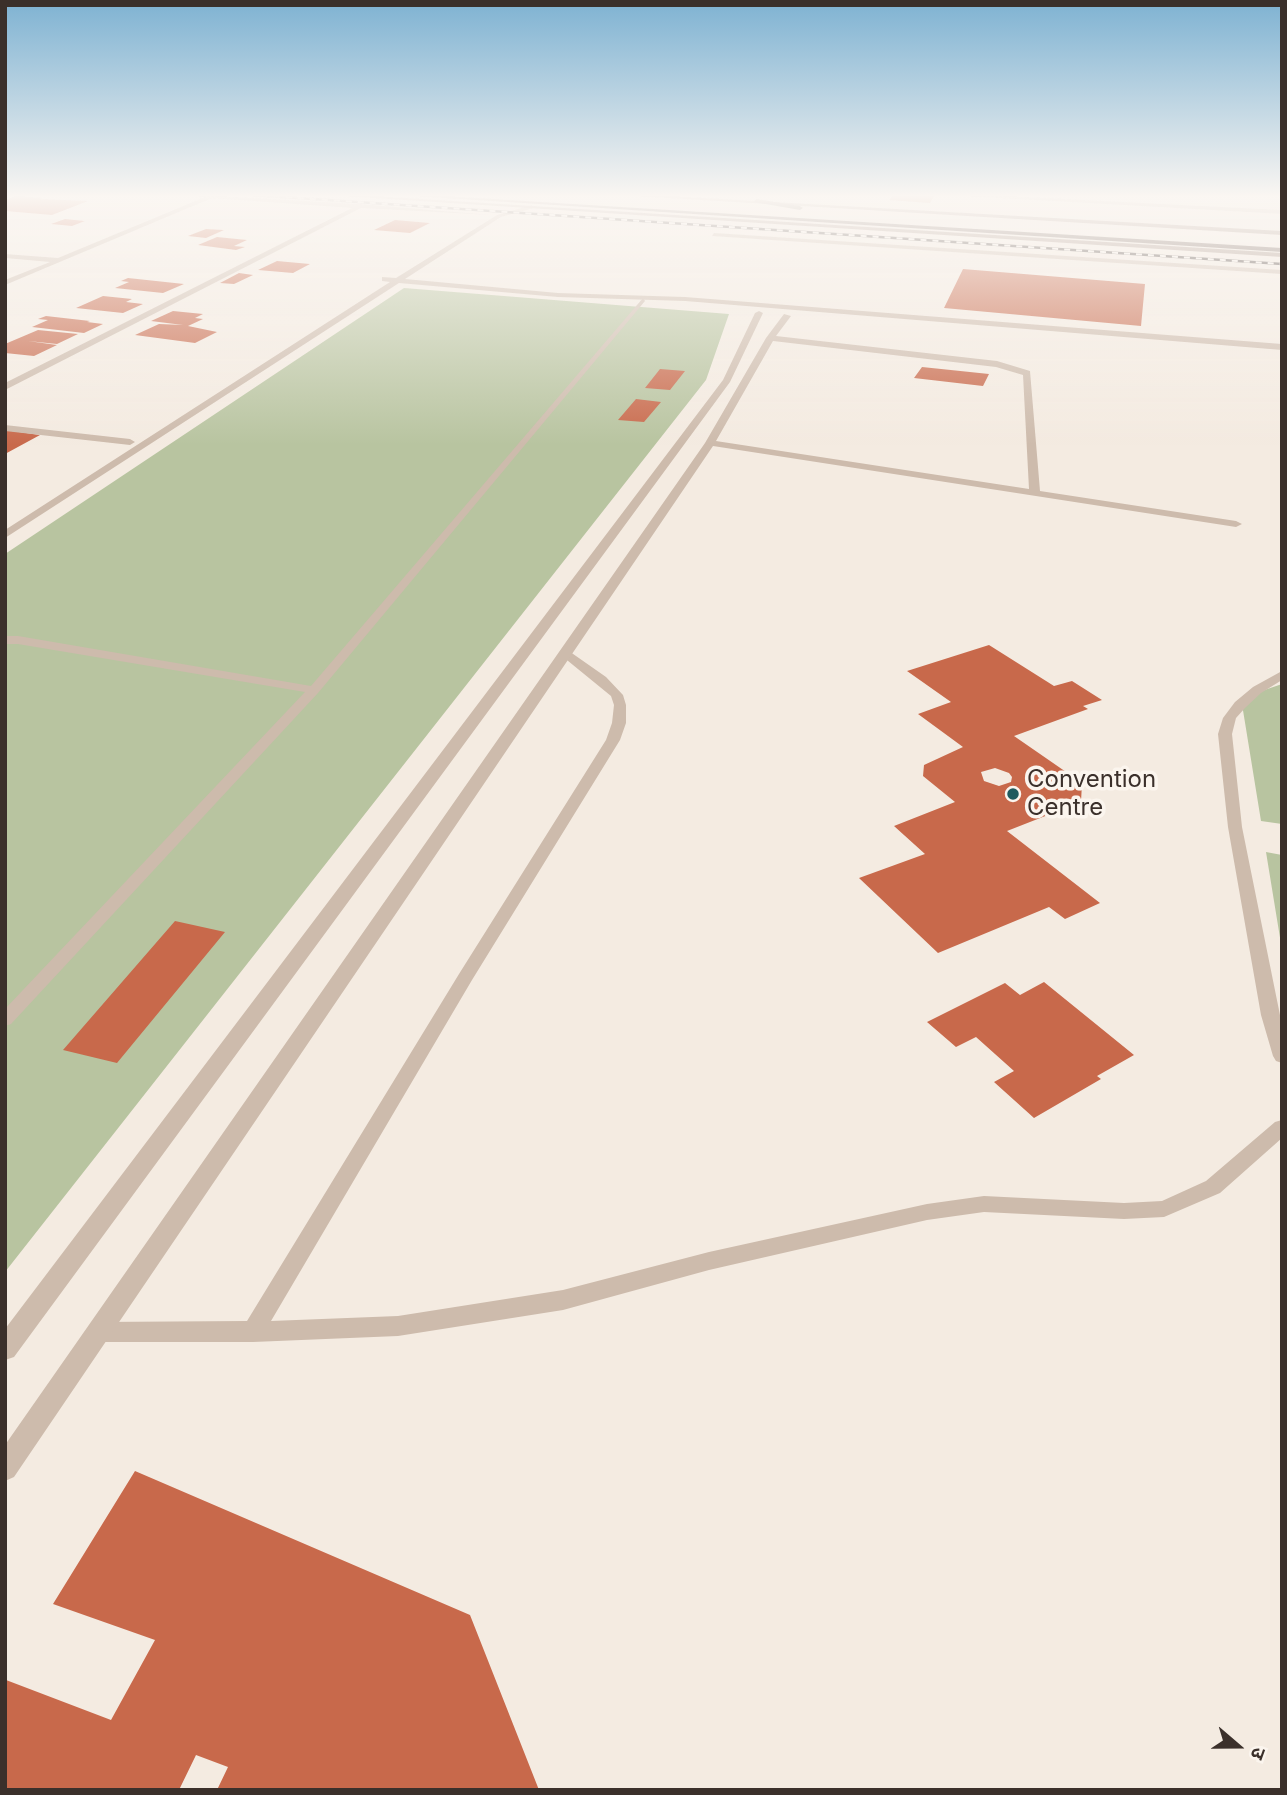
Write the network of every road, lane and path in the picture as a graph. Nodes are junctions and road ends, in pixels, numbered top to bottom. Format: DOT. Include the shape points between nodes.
graph roads {
  1 [pos="219,278"];
  2 [pos="393,278"];
  3 [pos="394,278"];
  4 [pos="390,280"];
  5 [pos="643,300"];
  6 [pos="660,301"];
  7 [pos="759,313"];
  8 [pos="787,316"];
  9 [pos="770,338"];
  10 [pos="1282,347"];
  11 [pos="1282,356"];
  12 [pos="5,387"];
  13 [pos="5,428"];
  14 [pos="130,442"];
  15 [pos="710,443"];
  16 [pos="1035,492"];
  17 [pos="5,522"];
  18 [pos="1236,524"];
  19 [pos="5,535"];
  20 [pos="5,640"];
  21 [pos="566,653"];
  22 [pos="1282,675"];
  23 [pos="314,690"];
  24 [pos="5,1020"];
  25 [pos="1282,1056"];
  26 [pos="1282,1127"];
  27 [pos="99,1332"];
  28 [pos="253,1332"];
  29 [pos="5,1349"];
  30 [pos="5,1468"];
  1 -- 12 [label="street"];
  2 -- 4 [label="street"];
  3 -- 4 [label="street"];
  4 -- 5 [label="street"];
  4 -- 14 [label="street"];
  4 -- 19 [label="street"];
  5 -- 6 [label="street"];
  5 -- 23 [label="lane"];
  6 -- 7 [label="street"];
  6 -- 10 [label="street" via="685,299"];
  7 -- 8 [label="street"];
  7 -- 29 [label="street" via="727,380"];
  8 -- 9 [label="street"];
  8 -- 11 [label="street"];
  9 -- 15 [label="street"];
  9 -- 16 [label="street" via="997,364 1027,373"];
  13 -- 14 [label="lane"];
  14 -- 17 [label="street"];
  15 -- 16 [label="street"];
  15 -- 21 [label="street"];
  16 -- 18 [label="street"];
  20 -- 23 [label="lane"];
  21 -- 27 [label="street"];
  21 -- 28 [label="lane" via="617,695 619,723 613,740 464,978"];
  22 -- 25 [label="lane" via="1240,705 1225,734 1235,827 1270,1015"];
  23 -- 24 [label="lane"];
  26 -- 28 [label="lane" via="1213,1187 1164,1209 973,1206 927,1212 563,1300 398,1326"];
  27 -- 28 [label="lane"];
  27 -- 30 [label="street"];
}
